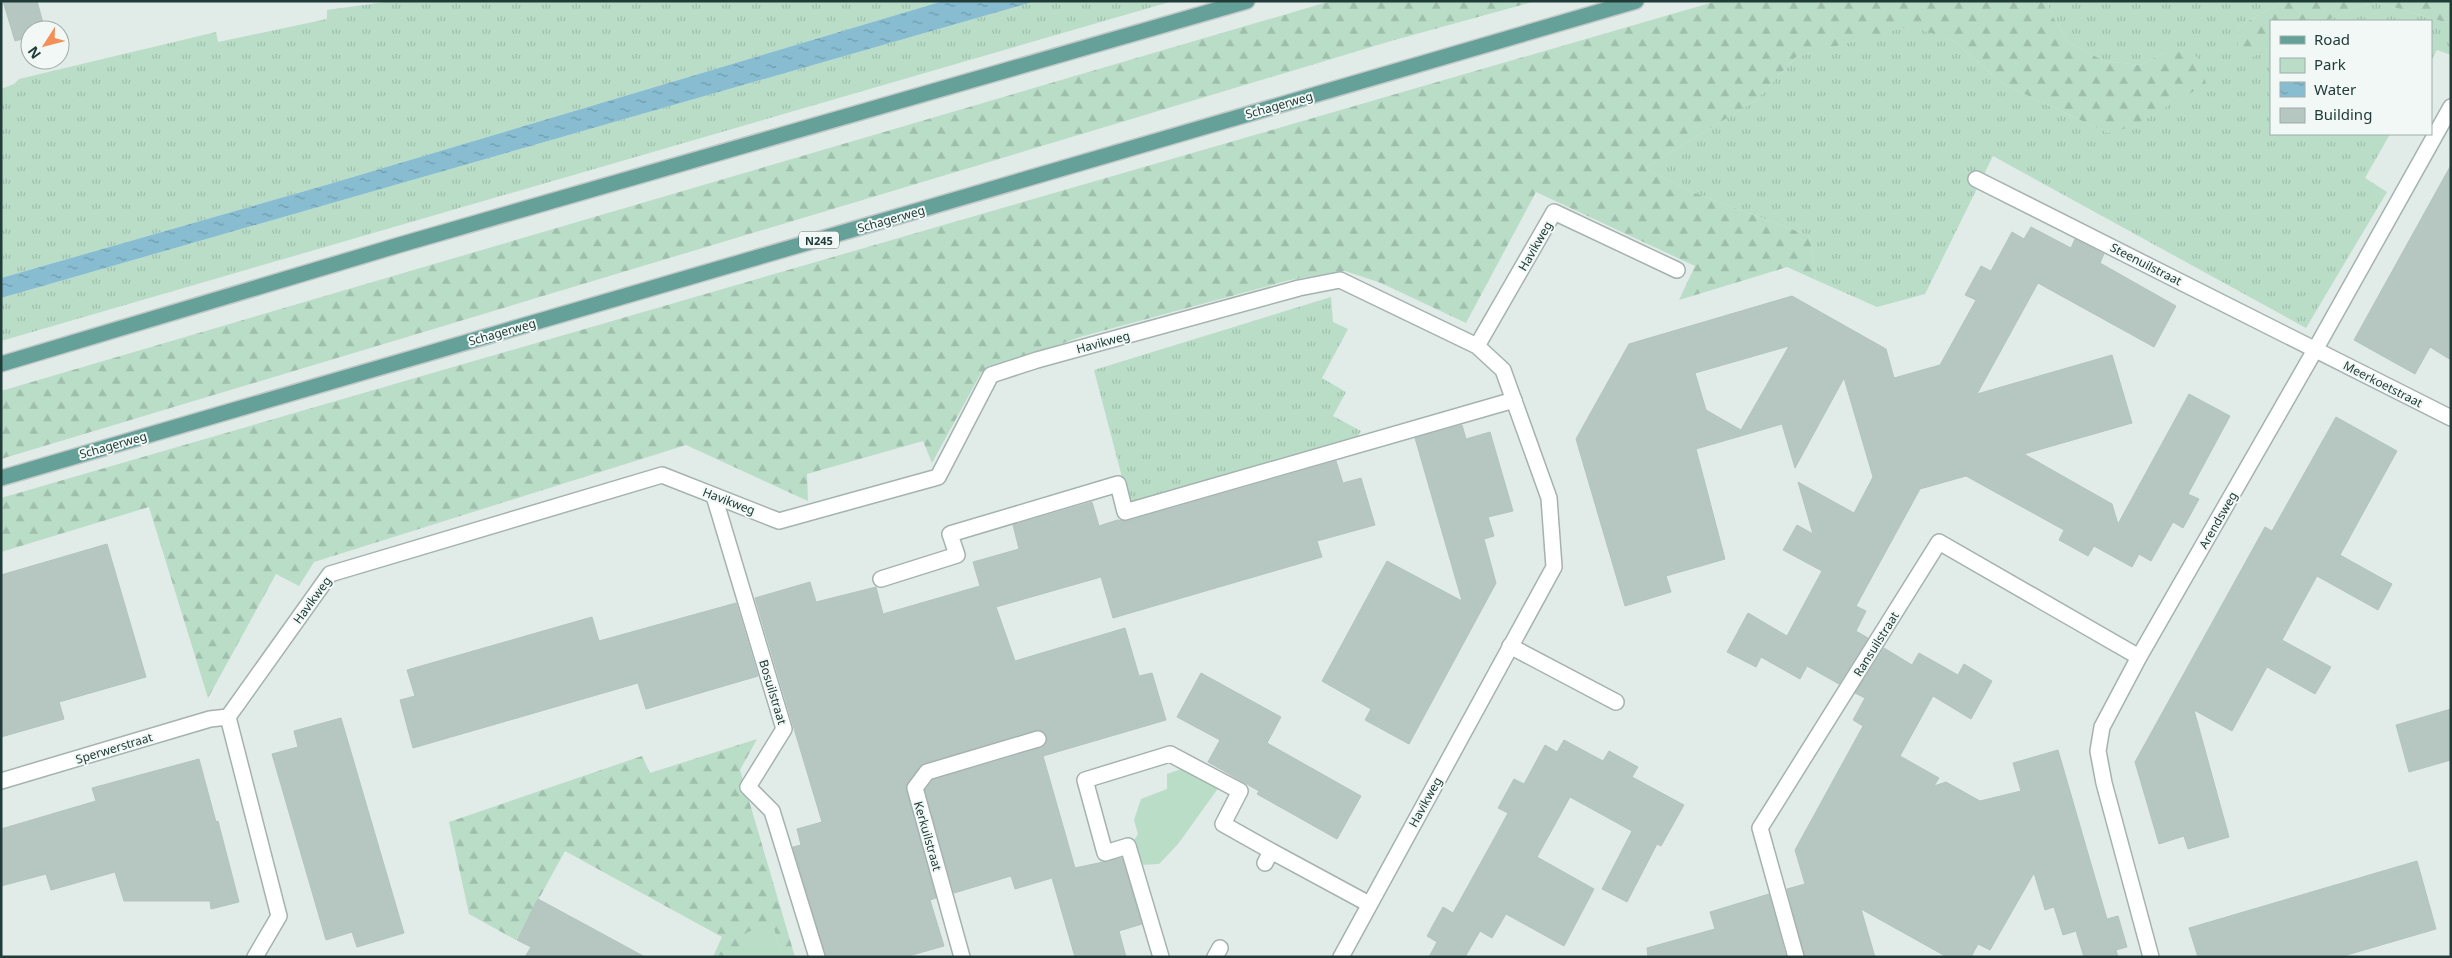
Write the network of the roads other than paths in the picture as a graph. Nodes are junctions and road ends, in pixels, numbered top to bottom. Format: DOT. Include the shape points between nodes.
graph roads {
  1 [pos="1247,1"];
  2 [pos="1636,1"];
  3 [pos="2451,107"];
  4 [pos="1976,179"];
  5 [pos="1677,270"];
  6 [pos="1477,346"];
  7 [pos="2315,350"];
  8 [pos="1,364"];
  9 [pos="1514,400"];
  10 [pos="2451,418"];
  11 [pos="1,478"];
  12 [pos="714,496"];
  13 [pos="881,579"];
  14 [pos="1510,646"];
  15 [pos="2139,657"];
  16 [pos="1616,702"];
  17 [pos="228,717"];
  18 [pos="1038,739"];
  19 [pos="1,781"];
  20 [pos="1369,904"];
  21 [pos="255,957"];
  22 [pos="817,957"];
  23 [pos="962,957"];
  24 [pos="1161,957"];
  25 [pos="1341,957"];
  26 [pos="1796,957"];
  27 [pos="2151,957"];
  1 -- 8 [label="main road" via="399,245"];
  2 -- 11 [label="main road, Schagerweg / N245"];
  3 -- 7 [label="street, Arendsweg"];
  4 -- 7 [label="street, Steenuilstraat"];
  5 -- 6 [label="street, Havikweg" via="1554,212"];
  6 -- 9 [label="street, Havikweg" via="1503,370"];
  6 -- 12 [label="street, Havikweg" via="1340,280 1299,288 991,375 938,476 779,521"];
  7 -- 10 [label="street, Meerkoetstraat"];
  7 -- 15 [label="street, Arendsweg"];
  9 -- 13 [label="street" via="1125,512 1118,484 950,534 957,555"];
  9 -- 14 [label="street, Havikweg" via="1549,498 1554,568"];
  12 -- 17 [label="street, Havikweg" via="662,475 330,574"];
  12 -- 22 [label="street, Bosuilstraat" via="784,729 748,787 772,811"];
  14 -- 16 [label="street"];
  14 -- 20 [label="street, Havikweg"];
  15 -- 26 [label="street, Ransuilstraat" via="1940,542 1760,828"];
  15 -- 27 [label="street, Arendsweg" via="2102,727 2098,751"];
  17 -- 19 [label="street, Sperwerstraat" via="210,719"];
  17 -- 21 [label="street" via="279,916"];
  18 -- 23 [label="street, Kerkuilstraat" via="927,772 915,788"];
  20 -- 24 [label="street" via="1268,857 1223,824 1240,791 1170,754 1085,780 1105,853 1128,846"];
  20 -- 25 [label="street, Havikweg"];
}
